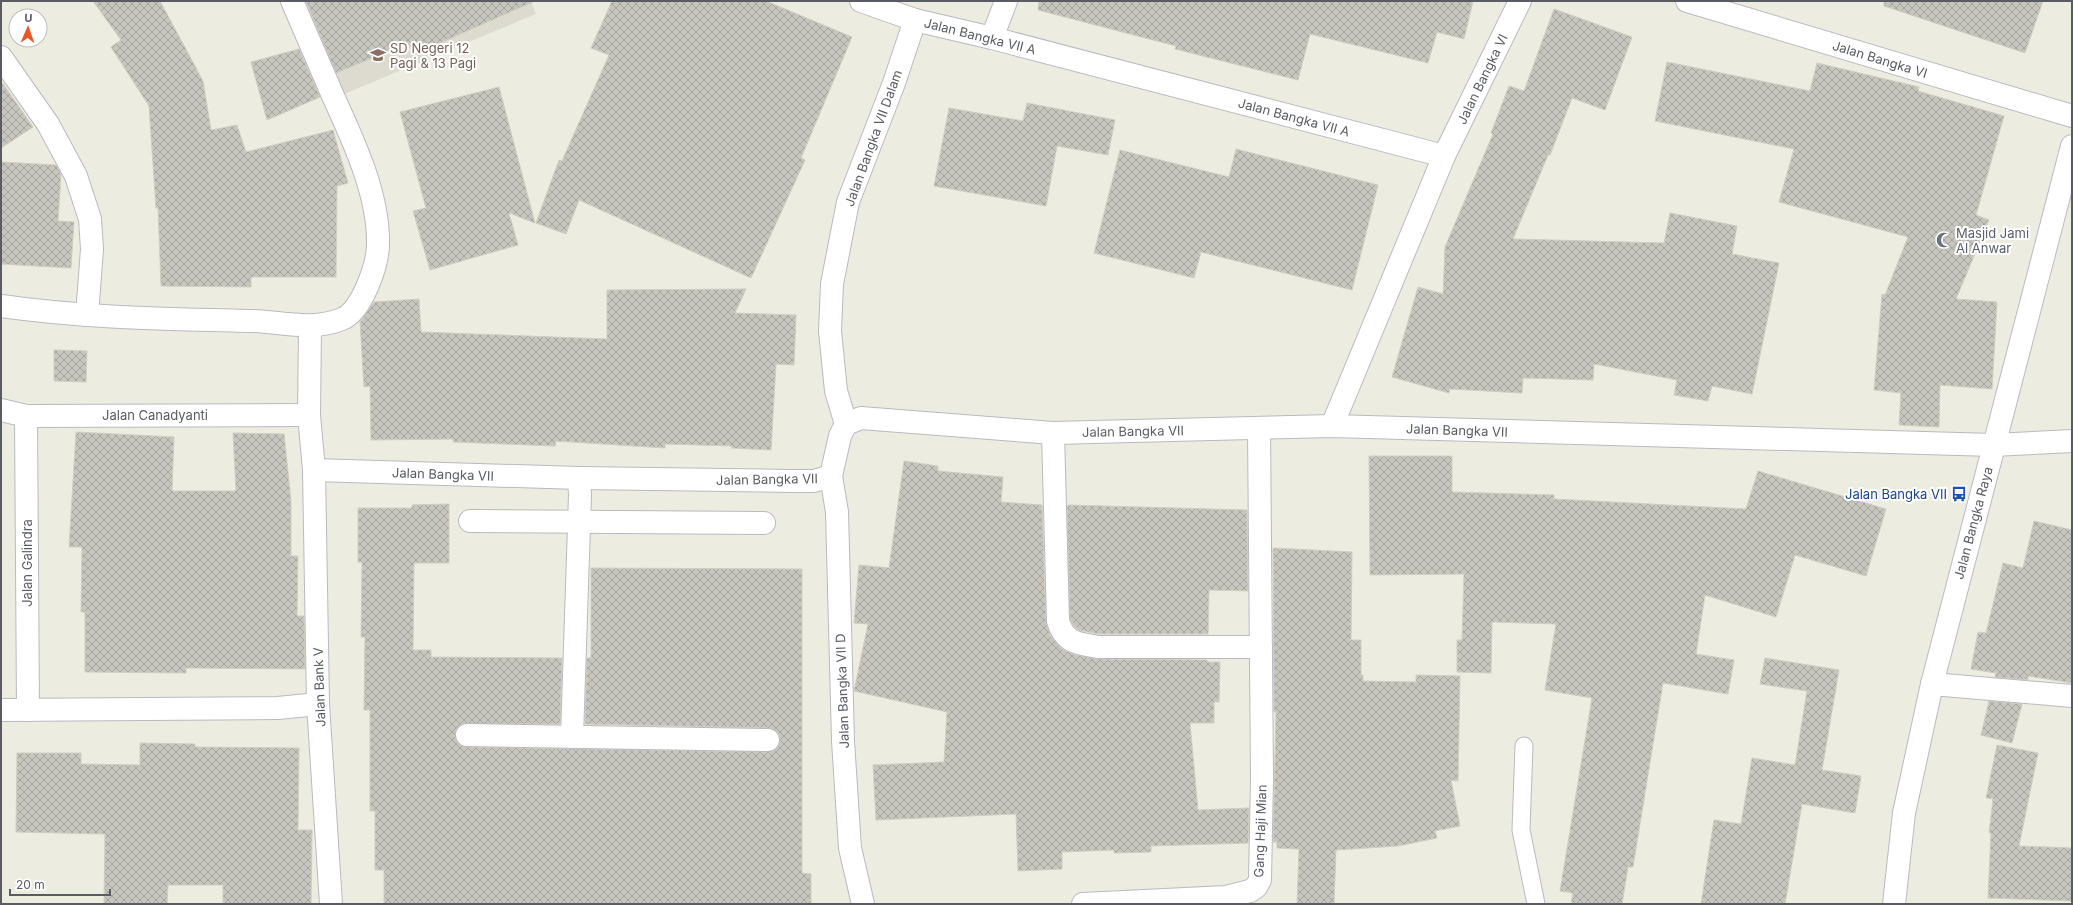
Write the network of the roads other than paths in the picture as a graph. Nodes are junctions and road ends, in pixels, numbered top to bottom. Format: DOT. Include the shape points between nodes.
graph roads {
  1 [pos="292,1"];
  2 [pos="861,1"];
  3 [pos="1006,1"];
  4 [pos="1520,1"];
  5 [pos="1687,1"];
  6 [pos="915,20"];
  7 [pos="992,38"];
  8 [pos="1,57"];
  9 [pos="2072,116"];
  10 [pos="2072,146"];
  11 [pos="1444,156"];
  12 [pos="1,306"];
  13 [pos="87,314"];
  14 [pos="310,326"];
  15 [pos="1,410"];
  16 [pos="309,415"];
  17 [pos="26,416"];
  18 [pos="846,424"];
  19 [pos="1332,426"];
  20 [pos="1259,428"];
  21 [pos="1053,433"];
  22 [pos="2072,441"];
  23 [pos="1994,445"];
  24 [pos="314,461"];
  25 [pos="831,476"];
  26 [pos="579,478"];
  27 [pos="470,521"];
  28 [pos="579,522"];
  29 [pos="764,524"];
  30 [pos="1261,647"];
  31 [pos="1932,684"];
  32 [pos="2072,696"];
  33 [pos="318,704"];
  34 [pos="1,710"];
  35 [pos="28,710"];
  36 [pos="467,736"];
  37 [pos="572,738"];
  38 [pos="768,740"];
  39 [pos="1524,746"];
  40 [pos="331,904"];
  41 [pos="863,904"];
  42 [pos="1083,904"];
  43 [pos="1536,904"];
  44 [pos="1894,904"];
  1 -- 14 [label="street" via="351,137 372,198 378,244 369,282 351,312 343,319"];
  2 -- 6 [label="street, Jalan Bangka VII A"];
  3 -- 7 [label="street"];
  4 -- 11 [label="street, Jalan Bangka VI"];
  5 -- 9 [label="street, Jalan Bangka VI"];
  6 -- 7 [label="street, Jalan Bangka VII A"];
  6 -- 18 [label="street, Jalan Bangka VII Dalam" via="894,83 848,202 832,284 830,331 836,391"];
  7 -- 11 [label="street, Jalan Bangka VII A"];
  8 -- 13 [label="street" via="48,124 76,176 90,219 92,249"];
  10 -- 23 [label="street, Jalan Bangka Raya"];
  11 -- 19 [label="street"];
  12 -- 13 [label="street" via="54,313"];
  13 -- 14 [label="street"];
  14 -- 16 [label="street, Jalan Bank V"];
  15 -- 17 [label="street, Jalan Canadyanti"];
  16 -- 17 [label="street, Jalan Canadyanti"];
  16 -- 24 [label="street, Jalan Bank V"];
  17 -- 35 [label="street, Jalan Galindra"];
  18 -- 21 [label="street, Jalan Bangka VII" via="861,418"];
  18 -- 25 [label="street, Jalan Bangka VII" via="840,436"];
  19 -- 20 [label="street, Jalan Bangka VII"];
  19 -- 23 [label="street, Jalan Bangka VII"];
  20 -- 21 [label="street, Jalan Bangka VII"];
  20 -- 30 [label="street, Gang Haji Mian"];
  21 -- 30 [label="street" via="1058,622 1061,632 1073,642 1098,647"];
  22 -- 23 [label="street, Jalan Bangka VII"];
  23 -- 31 [label="street, Jalan Bangka Raya"];
  24 -- 26 [label="street, Jalan Bangka VII"];
  24 -- 33 [label="street, Jalan Bank V"];
  25 -- 26 [label="street, Jalan Bangka VII" via="814,481 792,482"];
  25 -- 41 [label="street, Jalan Bangka VII D" via="837,512 842,734 850,848"];
  26 -- 28 [label="street"];
  27 -- 28 [label="street"];
  28 -- 29 [label="street"];
  28 -- 37 [label="street"];
  30 -- 42 [label="street, Gang Haji Mian" via="1260,880 1256,887 1226,897"];
  31 -- 32 [label="street"];
  31 -- 44 [label="street, Jalan Bangka Raya" via="1904,813"];
  33 -- 35 [label="street" via="278,708"];
  33 -- 40 [label="street, Jalan Bank V"];
  34 -- 35 [label="street"];
  36 -- 37 [label="street"];
  37 -- 38 [label="street"];
  39 -- 43 [label="lane" via="1521,830"];
}
